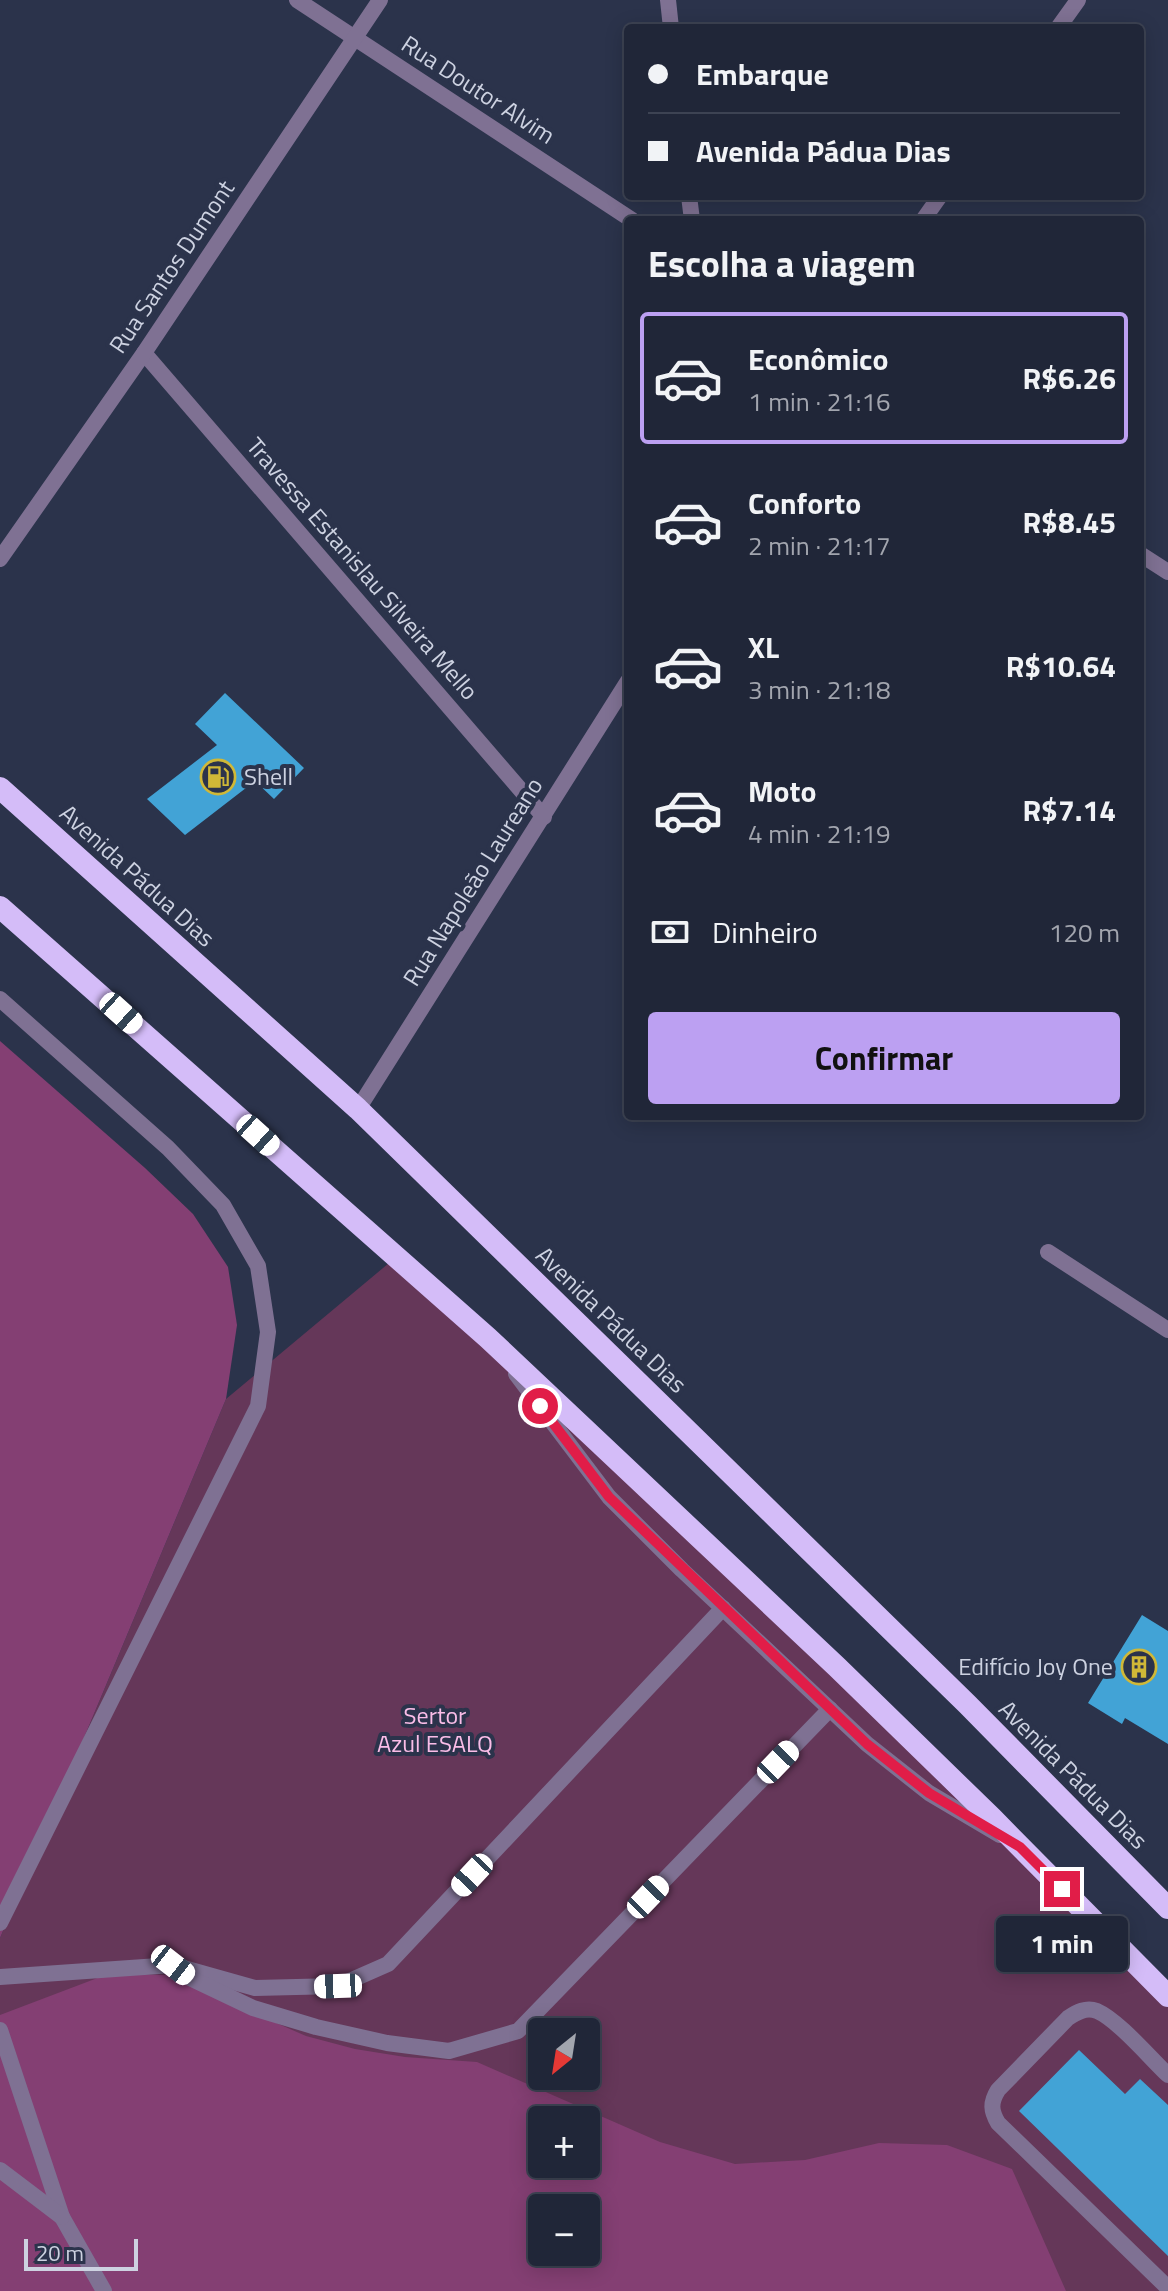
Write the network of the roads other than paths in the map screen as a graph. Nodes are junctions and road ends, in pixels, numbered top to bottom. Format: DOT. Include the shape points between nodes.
graph roads {
  1 [pos="297,0"];
  2 [pos="380,0"];
  3 [pos="668,0"];
  4 [pos="1078,0"];
  5 [pos="671,24"];
  6 [pos="1061,24"];
  7 [pos="355,38"];
  8 [pos="626,216"];
  9 [pos="144,353"];
  10 [pos="1144,557"];
  11 [pos="0,559"];
  12 [pos="1168,572"];
  13 [pos="624,687"];
  14 [pos="0,788"];
  15 [pos="544,817"];
  16 [pos="0,907"];
  17 [pos="0,999"];
  18 [pos="358,1109"];
  19 [pos="1048,1252"];
  20 [pos="1168,1330"];
  21 [pos="488,1338"];
  22 [pos="723,1608"];
  23 [pos="830,1709"];
  24 [pos="1020,1847"];
  25 [pos="1168,1908"];
  26 [pos="0,1923"];
  27 [pos="173,1965"];
  28 [pos="0,1977"];
  29 [pos="1168,1996"];
  30 [pos="0,2030"];
  31 [pos="1168,2075"];
  32 [pos="0,2170"];
  33 [pos="62,2217"];
  34 [pos="1168,2288"];
  35 [pos="104,2291"];
  1 -- 7 [label="street, Rua Doutor Alvim"];
  2 -- 7 [label="street, Rua Santos Dumont"];
  3 -- 5 [label="street"];
  4 -- 6 [label="street"];
  7 -- 8 [label="street, Rua Doutor Alvim"];
  7 -- 9 [label="street, Rua Santos Dumont"];
  9 -- 11 [label="street, Rua Santos Dumont"];
  9 -- 15 [label="street, Travessa Estanislau Silveira Mello"];
  10 -- 12 [label="street"];
  13 -- 15 [label="street, Rua Napoleão Laureano"];
  14 -- 18 [label="highway, Avenida Pádua Dias"];
  15 -- 18 [label="street, Rua Napoleão Laureano"];
  16 -- 21 [label="highway"];
  17 -- 26 [label="street" via="168,1148 223,1205 258,1266 268,1332 258,1406"];
  18 -- 25 [label="highway, Avenida Pádua Dias" via="967,1704"];
  19 -- 20 [label="street"];
  21 -- 22 [label="street" via="609,1497"];
  21 -- 24 [label="highway"];
  22 -- 23 [label="street"];
  22 -- 27 [label="street" via="388,1964 338,1986 255,1988"];
  23 -- 24 [label="street" via="929,1793"];
  23 -- 27 [label="street" via="518,2031 449,2051 387,2043 253,2008"];
  24 -- 29 [label="highway"];
  27 -- 28 [label="street"];
  30 -- 33 [label="street"];
  31 -- 34 [label="street" via="1111,2020 1096,2010 1080,2010 992,2100 998,2123"];
  32 -- 33 [label="street"];
  33 -- 35 [label="street"];
}
